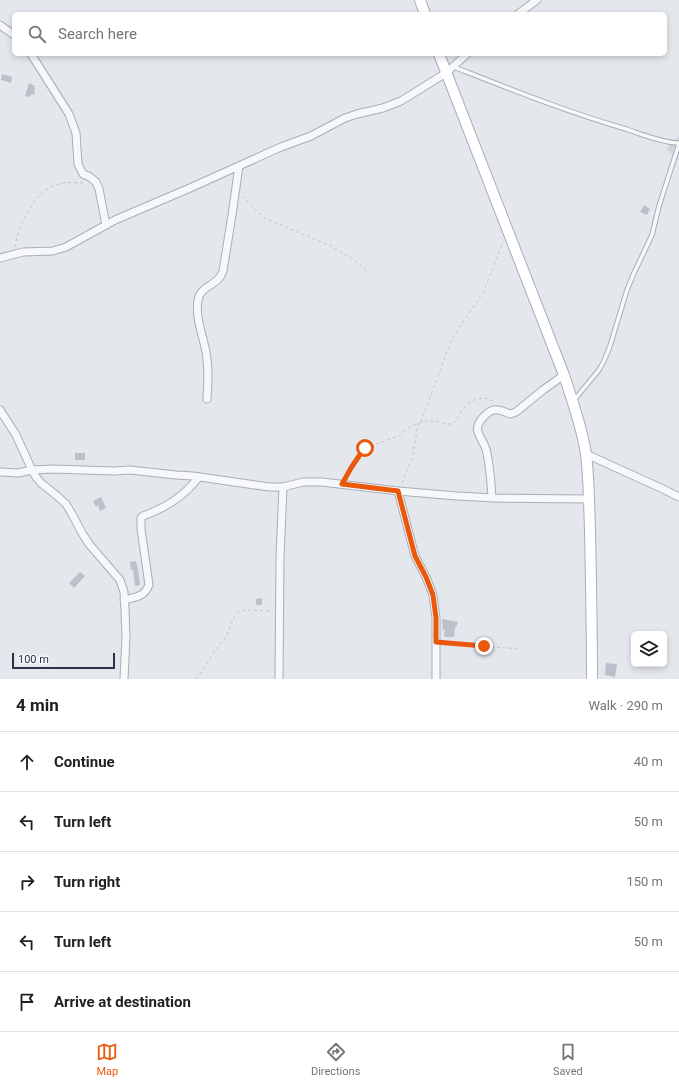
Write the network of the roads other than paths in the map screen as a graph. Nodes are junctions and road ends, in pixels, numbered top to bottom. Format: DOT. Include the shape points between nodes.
graph roads {
  1 [pos="420,0"];
  2 [pos="537,0"];
  3 [pos="424,12"];
  4 [pos="521,12"];
  5 [pos="0,25"];
  6 [pos="12,34"];
  7 [pos="32,56"];
  8 [pos="440,56"];
  9 [pos="465,56"];
  10 [pos="449,70"];
  11 [pos="679,143"];
  12 [pos="239,166"];
  13 [pos="106,225"];
  14 [pos="0,258"];
  15 [pos="564,375"];
  16 [pos="207,399"];
  17 [pos="573,402"];
  18 [pos="0,410"];
  19 [pos="586,454"];
  20 [pos="32,470"];
  21 [pos="0,472"];
  22 [pos="199,477"];
  23 [pos="283,487"];
  24 [pos="398,491"];
  25 [pos="679,497"];
  26 [pos="492,498"];
  27 [pos="589,499"];
  28 [pos="124,600"];
  29 [pos="124,679"];
  30 [pos="279,679"];
  31 [pos="436,679"];
  32 [pos="592,679"];
  1 -- 3 [label="street"];
  2 -- 4 [label="street"];
  5 -- 6 [label="street"];
  7 -- 13 [label="street" via="70,114 76,133 78,164 83,174 96,182"];
  8 -- 10 [label="street"];
  9 -- 10 [label="street"];
  10 -- 11 [label="lane" via="607,124"];
  10 -- 12 [label="street" via="401,101 345,118 311,136 281,146"];
  10 -- 15 [label="street"];
  11 -- 17 [label="lane" via="652,235 627,290 604,361"];
  12 -- 13 [label="street"];
  12 -- 16 [label="street" via="222,274 217,281 203,289 198,300 198,316 208,365"];
  13 -- 14 [label="street" via="66,247 49,252 23,252"];
  15 -- 17 [label="street"];
  15 -- 26 [label="street" via="516,412 510,414 495,410 478,423 478,432 486,449"];
  17 -- 19 [label="street"];
  18 -- 20 [label="street" via="16,435"];
  19 -- 25 [label="street"];
  19 -- 27 [label="street"];
  20 -- 21 [label="street" via="18,473"];
  20 -- 22 [label="street" via="130,470"];
  20 -- 28 [label="street" via="41,483 56,495 72,514 89,544 120,580"];
  22 -- 23 [label="street" via="269,488"];
  22 -- 28 [label="street" via="180,497 141,518 149,585 145,593"];
  23 -- 24 [label="street" via="303,482 322,482"];
  23 -- 30 [label="street"];
  24 -- 26 [label="street"];
  24 -- 31 [label="street" via="415,556 433,595 436,618"];
  26 -- 27 [label="street"];
  27 -- 32 [label="street"];
  28 -- 29 [label="street"];
}
